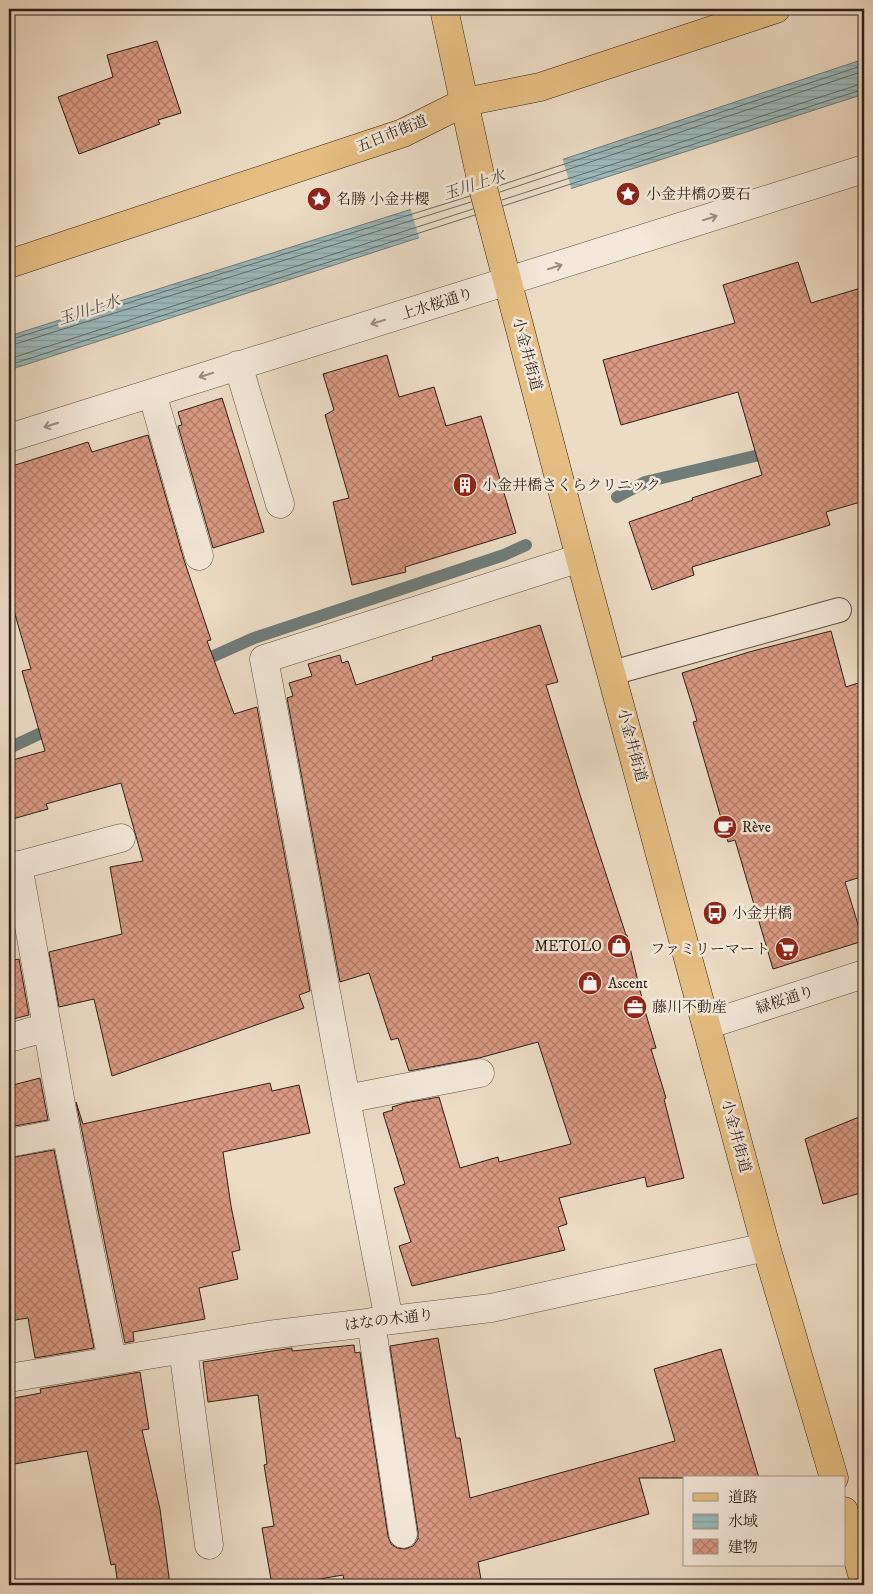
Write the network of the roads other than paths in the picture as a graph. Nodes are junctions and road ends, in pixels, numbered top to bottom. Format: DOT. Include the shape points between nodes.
graph roads {
  1 [pos="444,9"];
  2 [pos="770,10"];
  3 [pos="465,102"];
  4 [pos="864,169"];
  5 [pos="9,264"];
  6 [pos="508,282"];
  7 [pos="238,365"];
  8 [pos="152,393"];
  9 [pos="9,438"];
  10 [pos="280,504"];
  11 [pos="199,556"];
  12 [pos="580,558"];
  13 [pos="839,610"];
  14 [pos="612,673"];
  15 [pos="122,838"];
  16 [pos="13,866"];
  17 [pos="864,974"];
  18 [pos="706,1025"];
  19 [pos="47,1027"];
  20 [pos="9,1038"];
  21 [pos="480,1074"];
  22 [pos="346,1098"];
  23 [pos="66,1132"];
  24 [pos="9,1143"];
  25 [pos="766,1247"];
  26 [pos="380,1321"];
  27 [pos="183,1349"];
  28 [pos="112,1360"];
  29 [pos="9,1378"];
  30 [pos="833,1476"];
  31 [pos="853,1526"];
  32 [pos="403,1534"];
  33 [pos="209,1545"];
  34 [pos="864,1581"];
  1 -- 3 [label="main road, 小金井街道"];
  2 -- 3 [label="main road, 五日市街道" via="540,87"];
  3 -- 5 [label="main road, 五日市街道" via="403,133"];
  3 -- 6 [label="main road, 小金井街道" via="482,184"];
  6 -- 4 [label="street, 上水桜通り, one-way"];
  6 -- 7 [label="street, 上水桜通り, one-way"];
  6 -- 12 [label="main road, 小金井街道"];
  7 -- 8 [label="street, 上水桜通り, one-way"];
  7 -- 10 [label="street"];
  8 -- 9 [label="street, 上水桜通り, one-way"];
  8 -- 11 [label="street"];
  12 -- 14 [label="main road, 小金井街道"];
  12 -- 22 [label="street" via="264,659"];
  13 -- 14 [label="lane"];
  14 -- 18 [label="main road, 小金井街道"];
  15 -- 16 [label="street"];
  16 -- 19 [label="street"];
  17 -- 18 [label="street, 緑桜通り"];
  18 -- 25 [label="main road, 小金井街道"];
  19 -- 20 [label="street"];
  19 -- 23 [label="street"];
  21 -- 22 [label="street"];
  22 -- 26 [label="street"];
  23 -- 24 [label="street"];
  23 -- 28 [label="street"];
  25 -- 26 [label="street, はなの木通り" via="491,1308"];
  25 -- 30 [label="main road, 小金井街道"];
  26 -- 27 [label="street, はなの木通り"];
  26 -- 32 [label="street"];
  27 -- 28 [label="street, はなの木通り"];
  27 -- 33 [label="street"];
  28 -- 29 [label="street, はなの木通り"];
  31 -- 34 [label="main road"];
}
